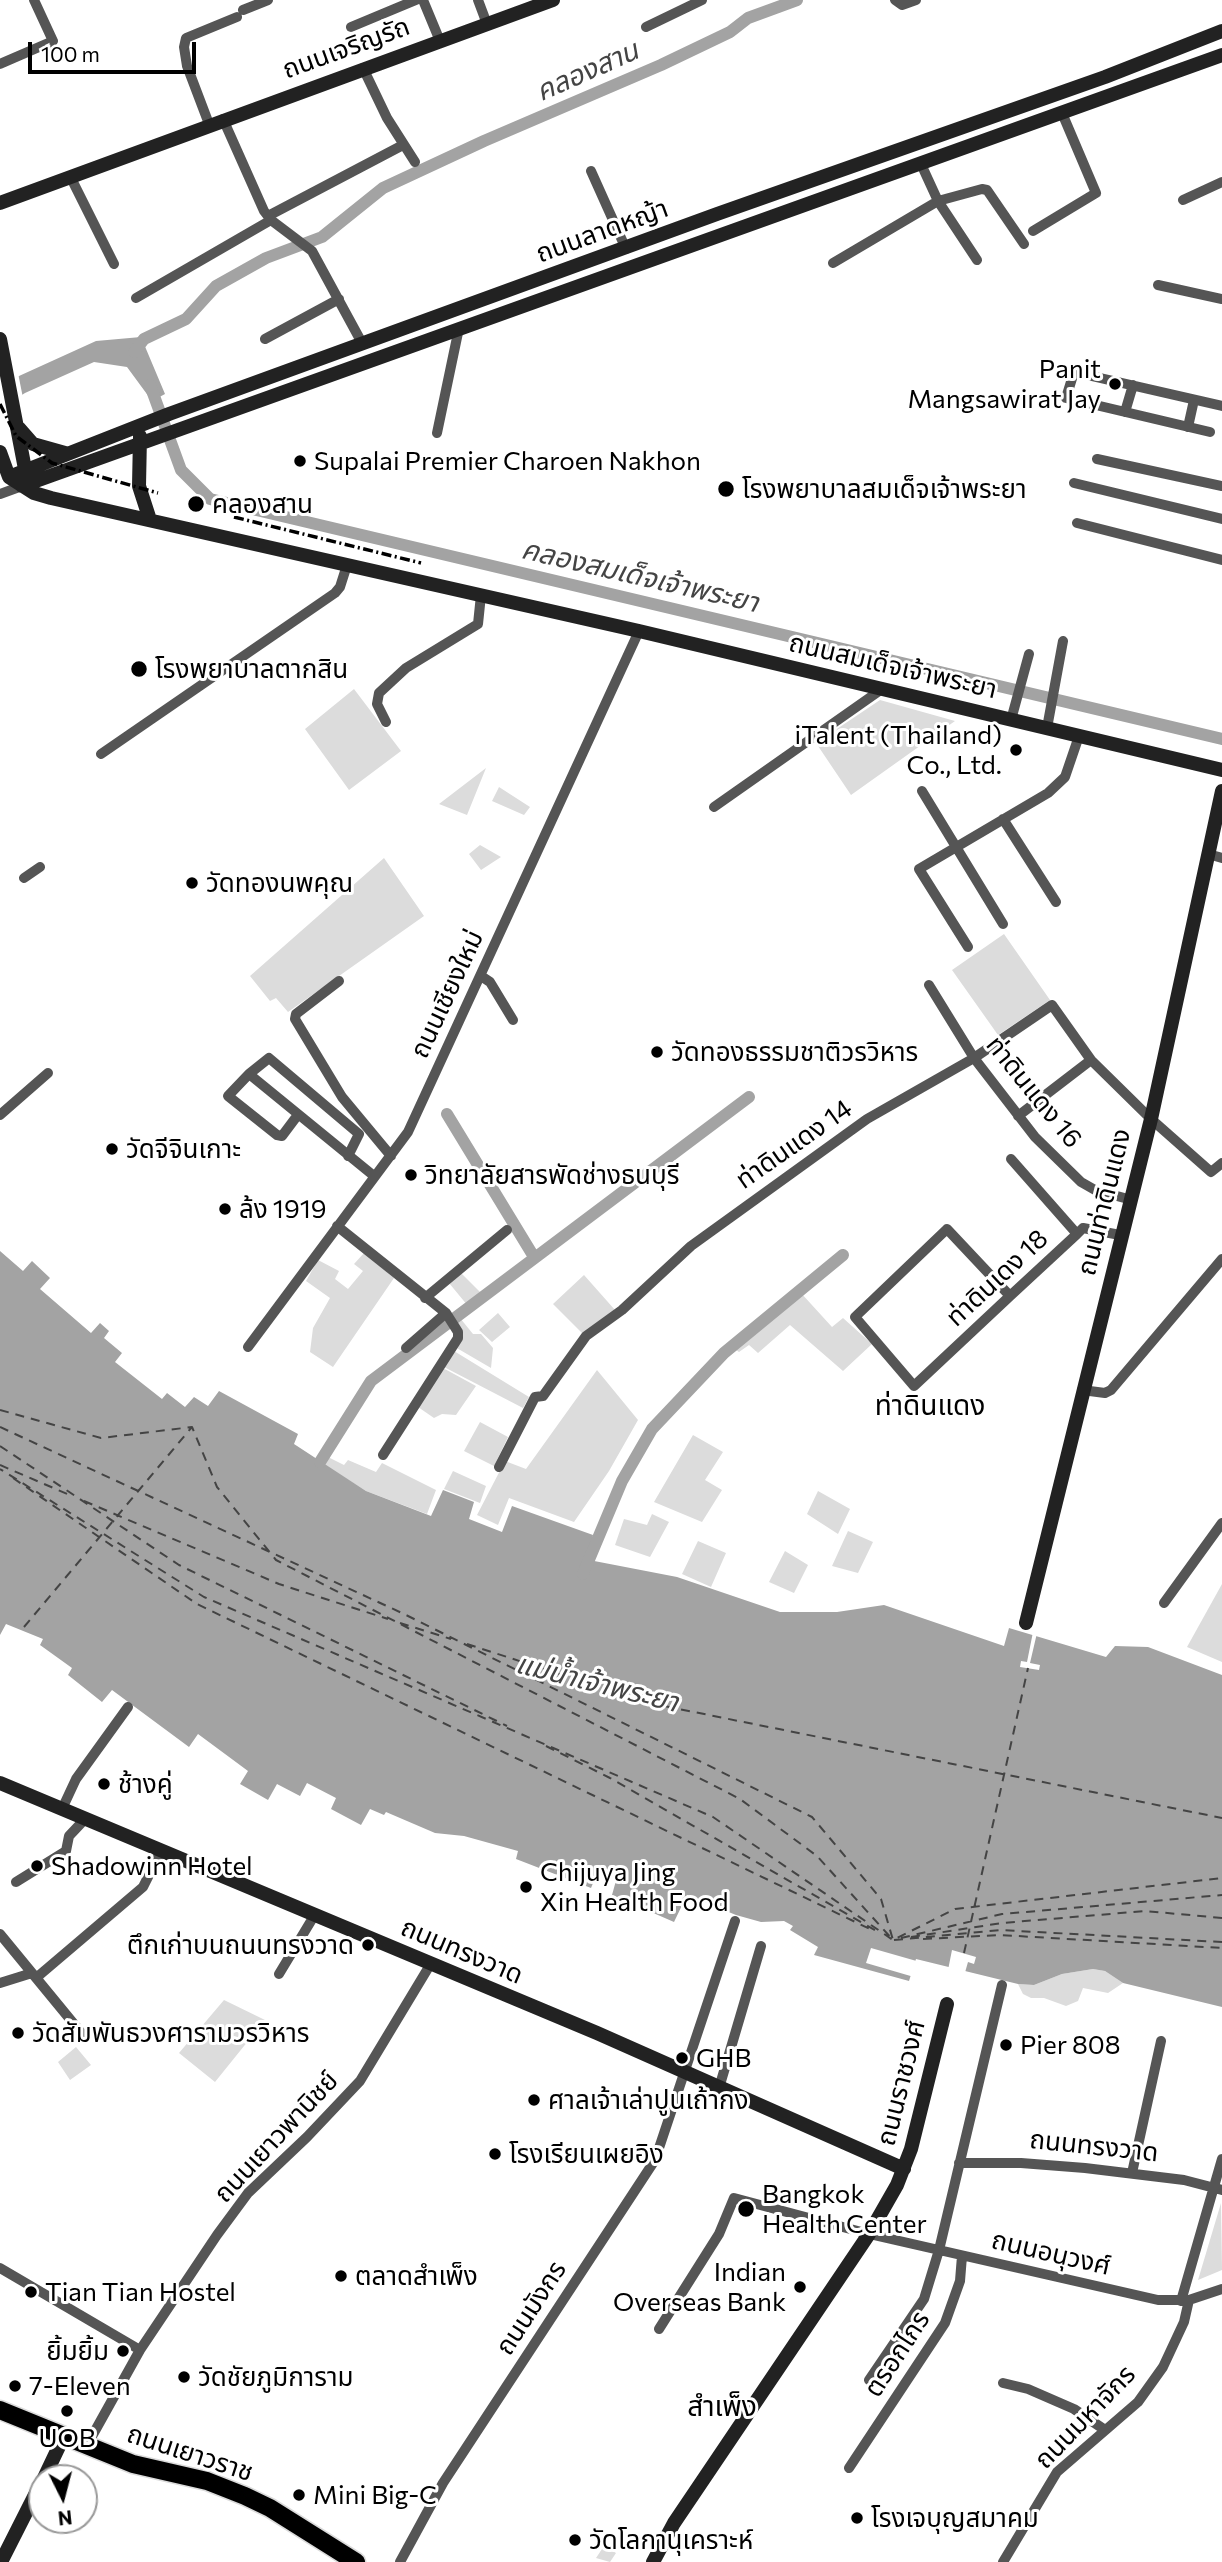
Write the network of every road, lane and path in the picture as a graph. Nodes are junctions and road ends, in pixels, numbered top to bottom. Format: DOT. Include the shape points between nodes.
graph roads {
  1 [pos="34,0"];
  2 [pos="268,0"];
  3 [pos="416,0"];
  4 [pos="423,0"];
  5 [pos="478,0"];
  6 [pos="553,0"];
  7 [pos="702,0"];
  8 [pos="895,0"];
  9 [pos="916,0"];
  10 [pos="487,24"];
  11 [pos="351,27"];
  12 [pos="646,27"];
  13 [pos="1222,31"];
  14 [pos="440,41"];
  15 [pos="1222,55"];
  16 [pos="0,64"];
  17 [pos="363,68"];
  18 [pos="1062,113"];
  19 [pos="216,121"];
  20 [pos="403,145"];
  21 [pos="415,162"];
  22 [pos="921,164"];
  23 [pos="592,171"];
  24 [pos="70,176"];
  25 [pos="1222,182"];
  26 [pos="1183,200"];
  27 [pos="938,201"];
  28 [pos="0,202"];
  29 [pos="270,218"];
  30 [pos="1033,231"];
  31 [pos="1024,244"];
  32 [pos="626,249"];
  33 [pos="977,260"];
  34 [pos="591,261"];
  35 [pos="833,263"];
  36 [pos="114,264"];
  37 [pos="598,278"];
  38 [pos="1158,285"];
  39 [pos="135,298"];
  40 [pos="339,299"];
  41 [pos="1222,299"];
  42 [pos="459,328"];
  43 [pos="0,339"];
  44 [pos="265,339"];
  45 [pos="362,343"];
  46 [pos="1133,385"];
  47 [pos="1194,400"];
  48 [pos="1222,406"];
  49 [pos="1125,412"];
  50 [pos="16,418"];
  51 [pos="148,422"];
  52 [pos="1188,427"];
  53 [pos="1210,432"];
  54 [pos="437,433"];
  55 [pos="139,444"];
  56 [pos="0,452"];
  57 [pos="65,453"];
  58 [pos="1097,459"];
  59 [pos="25,469"];
  60 [pos="4,478"];
  61 [pos="1074,483"];
  62 [pos="22,485"];
  63 [pos="1222,486"];
  64 [pos="0,494"];
  65 [pos="1222,519"];
  66 [pos="150,520"];
  67 [pos="1077,523"];
  68 [pos="1222,560"];
  69 [pos="347,565"];
  70 [pos="481,595"];
  71 [pos="639,631"];
  72 [pos="1063,641"];
  73 [pos="1029,654"];
  74 [pos="882,689"];
  75 [pos="1011,720"];
  76 [pos="386,722"];
  77 [pos="1047,728"];
  78 [pos="1079,736"];
  79 [pos="101,754"];
  80 [pos="1222,770"];
  81 [pos="922,791"];
  82 [pos="1222,791"];
  83 [pos="714,807"];
  84 [pos="1003,819"];
  85 [pos="955,847"];
  86 [pos="1215,856"];
  87 [pos="40,867"];
  88 [pos="24,878"];
  89 [pos="1056,902"];
  90 [pos="1003,924"];
  91 [pos="968,947"];
  92 [pos="481,976"];
  93 [pos="339,981"];
  94 [pos="929,985"];
  95 [pos="513,1020"];
  96 [pos="974,1058"];
  97 [pos="1091,1060"];
  98 [pos="48,1073"];
  99 [pos="249,1074"];
  100 [pos="0,1115"];
  101 [pos="297,1116"];
  102 [pos="1018,1116"];
  103 [pos="1151,1118"];
  104 [pos="348,1156"];
  105 [pos="391,1156"];
  106 [pos="1011,1159"];
  107 [pos="1222,1163"];
  108 [pos="374,1176"];
  109 [pos="1129,1199"];
  110 [pos="337,1226"];
  111 [pos="507,1230"];
  112 [pos="1077,1234"];
  113 [pos="1120,1235"];
  114 [pos="1222,1259"];
  115 [pos="1010,1296"];
  116 [pos="425,1298"];
  117 [pos="446,1314"];
  118 [pos="248,1347"];
  119 [pos="406,1348"];
  120 [pos="1082,1390"];
  121 [pos="383,1455"];
  122 [pos="499,1467"];
  123 [pos="1222,1523"];
  124 [pos="1164,1603"];
  125 [pos="1026,1623"];
  126 [pos="128,1707"];
  127 [pos="0,1783"];
  128 [pos="62,1809"];
  129 [pos="85,1819"];
  130 [pos="161,1851"];
  131 [pos="16,1882"];
  132 [pos="314,1916"];
  133 [pos="735,1921"];
  134 [pos="0,1934"];
  135 [pos="761,1946"];
  136 [pos="430,1965"];
  137 [pos="279,1974"];
  138 [pos="34,1975"];
  139 [pos="0,1983"];
  140 [pos="1002,1986"];
  141 [pos="947,2004"];
  142 [pos="83,2035"];
  143 [pos="1161,2041"];
  144 [pos="685,2073"];
  145 [pos="719,2088"];
  146 [pos="1222,2159"];
  147 [pos="959,2163"];
  148 [pos="904,2169"];
  149 [pos="1132,2173"];
  150 [pos="1219,2189"];
  151 [pos="869,2234"];
  152 [pos="939,2250"];
  153 [pos="962,2256"];
  154 [pos="0,2268"];
  155 [pos="1222,2289"];
  156 [pos="1185,2300"];
  157 [pos="659,2329"];
  158 [pos="140,2350"];
  159 [pos="869,2380"];
  160 [pos="1003,2383"];
  161 [pos="0,2410"];
  162 [pos="1105,2430"];
  163 [pos="63,2438"];
  164 [pos="86,2446"];
  165 [pos="51,2464"];
  166 [pos="849,2468"];
  167 [pos="28,2509"];
  168 [pos="1,2562"];
  169 [pos="356,2562"];
  170 [pos="400,2562"];
  171 [pos="653,2562"];
  172 [pos="1003,2562"];
  1 -- 16 [label="street" via="53,41"];
  2 -- 19 [label="street" via="186,38 187,66"];
  3 -- 11 [label="street"];
  4 -- 14 [label="street"];
  5 -- 10 [label="street"];
  6 -- 10 [label="main road, ถนนเจริญรัถ"];
  7 -- 12 [label="street"];
  8 -- 9 [label="street" via="902,5"];
  10 -- 14 [label="main road, ถนนเจริญรัถ"];
  13 -- 32 [label="main road, ถนนลาดหญ้า"];
  14 -- 17 [label="main road, ถนนเจริญรัถ"];
  15 -- 18 [label="main road, ถนนลาดหญ้า"];
  17 -- 19 [label="main road, ถนนเจริญรัถ"];
  17 -- 20 [label="street"];
  18 -- 22 [label="main road, ถนนลาดหญ้า"];
  18 -- 30 [label="street" via="1096,193"];
  19 -- 24 [label="main road, ถนนเจริญรัถ"];
  19 -- 29 [label="street"];
  20 -- 21 [label="street"];
  20 -- 29 [label="street"];
  22 -- 27 [label="street"];
  22 -- 37 [label="main road, ถนนลาดหญ้า"];
  23 -- 32 [label="street"];
  24 -- 28 [label="main road, ถนนเจริญรัถ"];
  24 -- 36 [label="street"];
  25 -- 26 [label="street"];
  27 -- 31 [label="street" via="987,190"];
  27 -- 33 [label="street"];
  27 -- 35 [label="street"];
  29 -- 39 [label="street"];
  29 -- 40 [label="street" via="312,251"];
  32 -- 34 [label="main road, ถนนลาดหญ้า"];
  34 -- 37 [label="main road"];
  34 -- 45 [label="main road, ถนนลาดหญ้า"];
  37 -- 42 [label="main road, ถนนลาดหญ้า"];
  38 -- 41 [label="street"];
  40 -- 44 [label="street"];
  40 -- 45 [label="street"];
  42 -- 54 [label="street"];
  42 -- 55 [label="main road, ถนนลาดหญ้า"];
  43 -- 50 [label="main road"];
  45 -- 51 [label="main road, ถนนลาดหญ้า"];
  46 -- 47 [label="street"];
  46 -- 49 [label="street"];
  46 -- 49 [label="street" via="1074,372 1066,398"];
  47 -- 48 [label="street"];
  47 -- 52 [label="street"];
  49 -- 52 [label="street"];
  50 -- 57 [label="main road" via="29,441"];
  50 -- 59 [label="main road"];
  51 -- 55 [label="main road"];
  51 -- 57 [label="main road, ถนนลาดหญ้า"];
  52 -- 53 [label="street"];
  55 -- 62 [label="main road, ถนนลาดหญ้า"];
  55 -- 66 [label="main road" via="139,486"];
  56 -- 60 [label="main road"];
  57 -- 59 [label="main road, ถนนลาดหญ้า"];
  58 -- 63 [label="street"];
  59 -- 60 [label="main road, ถนนลาดหญ้า"];
  59 -- 62 [label="main road"];
  60 -- 62 [label="main road, ถนนสมเด็จเจ้าพระยา"];
  61 -- 65 [label="street"];
  62 -- 64 [label="street, ถนนลาดหญ้า"];
  62 -- 66 [label="main road, ถนนสมเด็จเจ้าพระยา" via="51,498"];
  66 -- 69 [label="main road, ถนนสมเด็จเจ้าพระยา"];
  67 -- 68 [label="street"];
  69 -- 70 [label="main road, ถนนสมเด็จเจ้าพระยา"];
  69 -- 79 [label="street" via="335,593"];
  70 -- 71 [label="main road, ถนนสมเด็จเจ้าพระยา"];
  70 -- 76 [label="street" via="478,624 406,668 379,693 377,704"];
  71 -- 74 [label="main road, ถนนสมเด็จเจ้าพระยา"];
  71 -- 92 [label="street, ถนนเชียงใหม่"];
  72 -- 77 [label="street"];
  73 -- 75 [label="street"];
  74 -- 75 [label="main road, ถนนสมเด็จเจ้าพระยา"];
  74 -- 83 [label="street"];
  75 -- 77 [label="main road, ถนนสมเด็จเจ้าพระยา"];
  77 -- 78 [label="main road, ถนนสมเด็จเจ้าพระยา"];
  78 -- 80 [label="main road, ถนนสมเด็จเจ้าพระยา"];
  78 -- 84 [label="street" via="1065,777 1048,793"];
  81 -- 85 [label="street"];
  82 -- 86 [label="main road, ถนนท่าดินแดง"];
  84 -- 85 [label="street"];
  84 -- 89 [label="street"];
  85 -- 90 [label="street"];
  85 -- 91 [label="street" via="919,869"];
  86 -- 103 [label="main road, ถนนท่าดินแดง"];
  87 -- 88 [label="street"];
  92 -- 95 [label="street" via="490,982"];
  92 -- 105 [label="street, ถนนเชียงใหม่" via="408,1132"];
  93 -- 105 [label="street" via="295,1019 342,1097"];
  94 -- 96 [label="street, ท่าดินแดง 16"];
  96 -- 97 [label="street, ท่าดินแดง 14" via="1052,1005"];
  96 -- 102 [label="street, ท่าดินแดง 16"];
  96 -- 122 [label="street, ท่าดินแดง 14" via="858,1126 691,1246 622,1310 586,1336 543,1396 535,1397"];
  97 -- 102 [label="street"];
  97 -- 103 [label="street, ท่าดินแดง 14"];
  98 -- 100 [label="street"];
  99 -- 101 [label="street"];
  99 -- 101 [label="street" via="228,1096 234,1103 277,1135 282,1136"];
  99 -- 104 [label="street" via="265,1059 273,1060 359,1134"];
  101 -- 104 [label="street"];
  102 -- 109 [label="street, ท่าดินแดง 16" via="1081,1182"];
  103 -- 107 [label="street, ท่าดินแดง 14" via="1211,1172"];
  103 -- 109 [label="main road, ถนนท่าดินแดง"];
  104 -- 108 [label="street"];
  105 -- 108 [label="street, ถนนเชียงใหม่"];
  106 -- 112 [label="street"];
  108 -- 110 [label="street, ถนนเชียงใหม่"];
  109 -- 113 [label="main road, ถนนท่าดินแดง"];
  110 -- 116 [label="street"];
  110 -- 118 [label="street, ถนนเชียงใหม่"];
  111 -- 116 [label="street"];
  112 -- 113 [label="street, ท่าดินเดง 18" via="1090,1227"];
  112 -- 115 [label="street, ท่าดินเดง 18"];
  113 -- 120 [label="main road, ถนนท่าดินแดง"];
  114 -- 120 [label="street" via="1111,1390"];
  115 -- 115 [label="street, ท่าดินเดง 18" via="914,1386 855,1317 942,1230 949,1230"];
  116 -- 117 [label="street"];
  117 -- 119 [label="street"];
  117 -- 121 [label="street" via="456,1326 458,1338"];
  120 -- 125 [label="main road, ถนนท่าดินแดง"];
  123 -- 124 [label="street"];
  126 -- 128 [label="street" via="76,1779"];
  127 -- 128 [label="main road, ถนนทรงวาด"];
  128 -- 129 [label="main road, ถนนทรงวาด"];
  129 -- 130 [label="main road, ถนนทรงวาด"];
  129 -- 131 [label="street" via="69,1836 66,1850"];
  130 -- 132 [label="main road, ถนนทรงวาด"];
  130 -- 138 [label="street" via="143,1887"];
  132 -- 136 [label="main road, ถนนทรงวาด"];
  132 -- 137 [label="street"];
  133 -- 144 [label="street, ถนนมังกร"];
  134 -- 138 [label="street"];
  135 -- 145 [label="street"];
  136 -- 144 [label="main road, ถนนทรงวาด"];
  136 -- 158 [label="street, ถนนเยาวพานิชย์" via="360,2081 248,2193"];
  138 -- 139 [label="street"];
  138 -- 142 [label="street"];
  140 -- 147 [label="street"];
  141 -- 148 [label="main road, ถนนราชวงศ์"];
  143 -- 149 [label="street"];
  144 -- 145 [label="main road, ถนนทรงวาด"];
  144 -- 170 [label="street, ถนนมังกร" via="655,2160 443,2483"];
  145 -- 148 [label="main road, ถนนทรงวาด"];
  146 -- 150 [label="street"];
  147 -- 149 [label="street, ถนนทรงวาด" via="1021,2162"];
  147 -- 152 [label="street"];
  148 -- 151 [label="main road, ถนนราชวงศ์"];
  149 -- 150 [label="street, ถนนทรงวาด" via="1184,2179"];
  150 -- 156 [label="street, ถนนมหาจักร"];
  151 -- 152 [label="street, ถนนอนุวงศ์"];
  151 -- 157 [label="street, ถนนอนุวงศ์" via="734,2198 719,2234"];
  151 -- 171 [label="main road, ถนนราชวงศ์" via="674,2523"];
  152 -- 153 [label="street, ถนนอนุวงศ์"];
  152 -- 159 [label="street" via="924,2299"];
  153 -- 156 [label="street, ถนนอนุวงศ์" via="1157,2300"];
  153 -- 166 [label="street, ตรอกไกร" via="960,2281 945,2323"];
  154 -- 158 [label="street"];
  155 -- 156 [label="street, ถนนอนุวงศ์"];
  156 -- 162 [label="street, ถนนมหาจักร" via="1184,2322 1163,2367 1138,2402"];
  158 -- 164 [label="street, ถนนเยาวพานิชย์"];
  160 -- 162 [label="street" via="1074,2409"];
  161 -- 163 [label="main road, ถนนเยาวราช"];
  162 -- 172 [label="street, ถนนมหาจักร" via="1057,2472"];
  163 -- 164 [label="main road, ถนนเยาวราช"];
  163 -- 165 [label="main road"];
  164 -- 169 [label="main road, ถนนเยาวราช" via="244,2496"];
  167 -- 168 [label="main road"];
}
